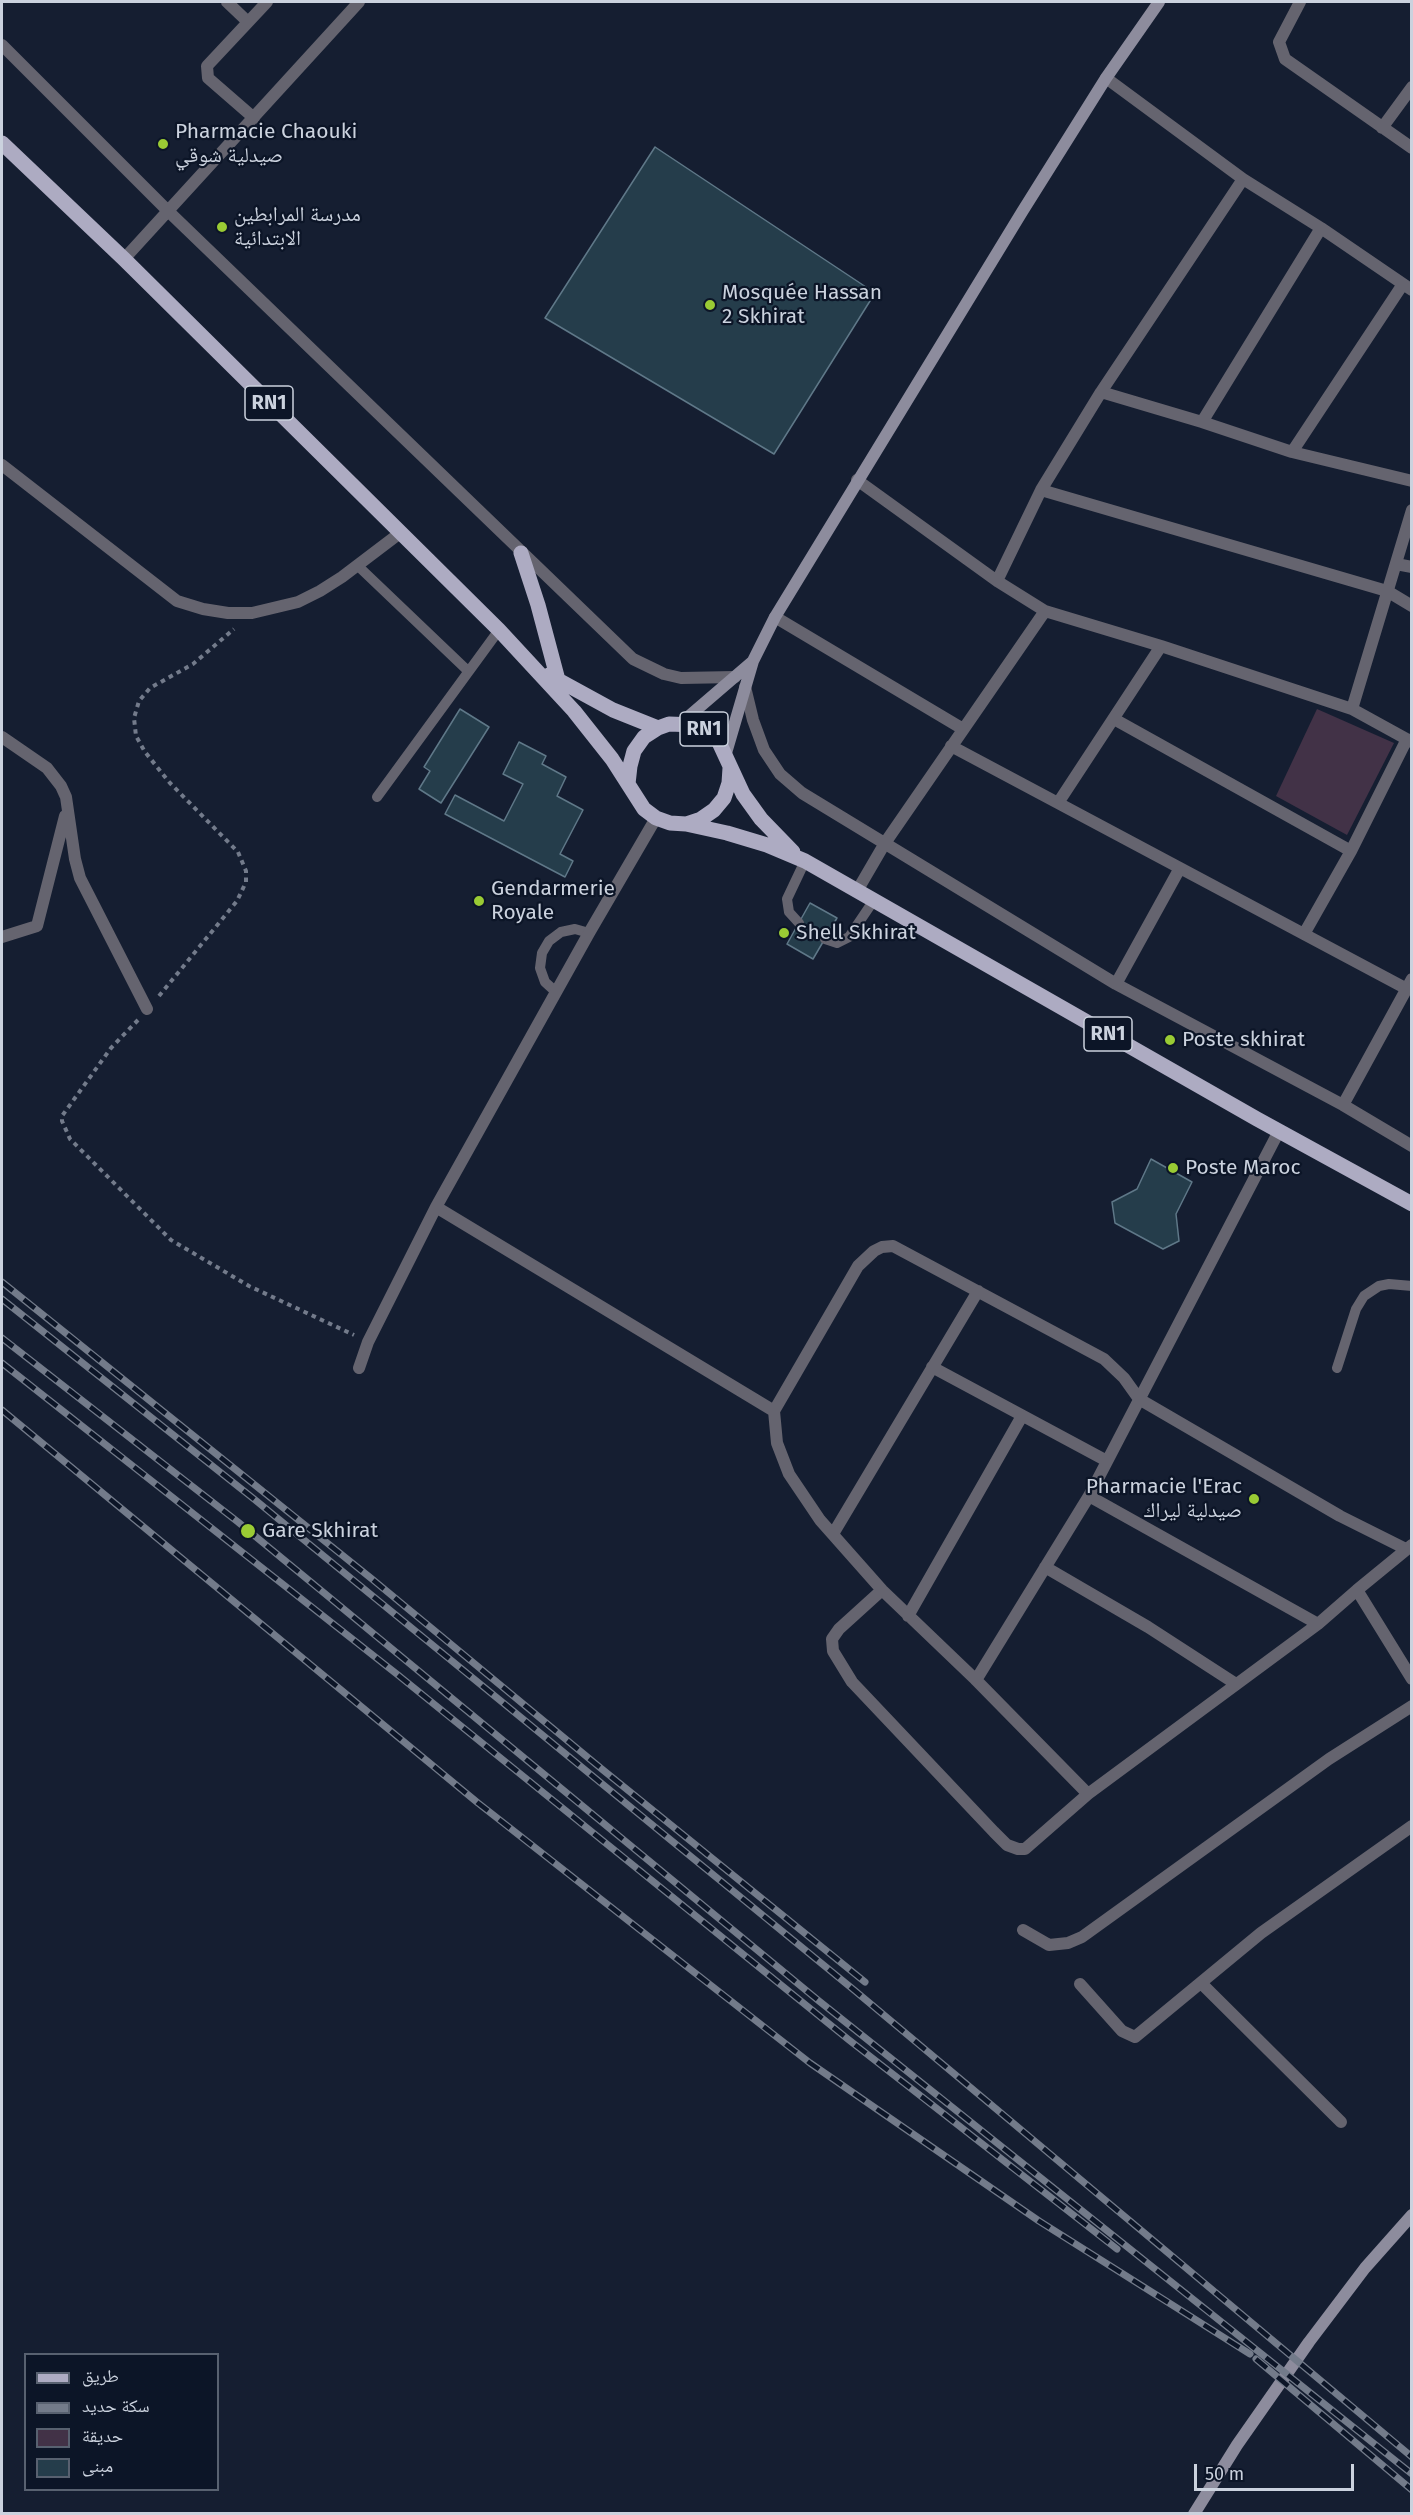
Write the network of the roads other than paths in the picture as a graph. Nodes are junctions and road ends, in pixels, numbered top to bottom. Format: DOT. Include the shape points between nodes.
graph roads {
  1 [pos="227,2"];
  2 [pos="267,2"];
  3 [pos="359,2"];
  4 [pos="1159,2"];
  5 [pos="1300,2"];
  6 [pos="248,22"];
  7 [pos="2,45"];
  8 [pos="1106,78"];
  9 [pos="1412,87"];
  10 [pos="254,118"];
  11 [pos="1382,128"];
  12 [pos="2,143"];
  13 [pos="1412,148"];
  14 [pos="1243,179"];
  15 [pos="166,210"];
  16 [pos="1321,228"];
  17 [pos="124,259"];
  18 [pos="1407,287"];
  19 [pos="1101,393"];
  20 [pos="1202,422"];
  21 [pos="1292,452"];
  22 [pos="2,465"];
  23 [pos="857,480"];
  24 [pos="1412,481"];
  25 [pos="1041,490"];
  26 [pos="1412,510"];
  27 [pos="400,534"];
  28 [pos="521,553"];
  29 [pos="1396,564"];
  30 [pos="358,566"];
  31 [pos="1412,567"];
  32 [pos="997,581"];
  33 [pos="1387,591"];
  34 [pos="1412,606"];
  35 [pos="1045,611"];
  36 [pos="775,617"];
  37 [pos="499,630"];
  38 [pos="1161,645"];
  39 [pos="753,661"];
  40 [pos="533,667"];
  41 [pos="468,671"];
  42 [pos="735,677"];
  43 [pos="558,680"];
  44 [pos="745,687"];
  45 [pos="1352,709"];
  46 [pos="1114,719"];
  47 [pos="681,723"];
  48 [pos="658,728"];
  49 [pos="963,729"];
  50 [pos="2,736"];
  51 [pos="1409,741"];
  52 [pos="951,746"];
  53 [pos="728,760"];
  54 [pos="628,784"];
  55 [pos="376,797"];
  56 [pos="1058,803"];
  57 [pos="67,809"];
  58 [pos="656,818"];
  59 [pos="686,824"];
  60 [pos="885,843"];
  61 [pos="1351,851"];
  62 [pos="805,861"];
  63 [pos="1180,868"];
  64 [pos="857,891"];
  65 [pos="874,900"];
  66 [pos="799,923"];
  67 [pos="589,933"];
  68 [pos="1304,934"];
  69 [pos="2,937"];
  70 [pos="825,939"];
  71 [pos="1116,984"];
  72 [pos="1409,984"];
  73 [pos="556,992"];
  74 [pos="147,1009"];
  75 [pos="1343,1105"];
  76 [pos="1279,1131"];
  77 [pos="1412,1146"];
  78 [pos="1412,1204"];
  79 [pos="436,1207"];
  80 [pos="1412,1286"];
  81 [pos="978,1292"];
  82 [pos="932,1367"];
  83 [pos="359,1368"];
  84 [pos="1337,1368"];
  85 [pos="1139,1399"];
  86 [pos="774,1411"];
  87 [pos="1022,1416"];
  88 [pos="1107,1461"];
  89 [pos="1089,1496"];
  90 [pos="833,1534"];
  91 [pos="1409,1547"];
  92 [pos="1045,1567"];
  93 [pos="882,1590"];
  94 [pos="1357,1590"];
  95 [pos="908,1616"];
  96 [pos="1318,1624"];
  97 [pos="1412,1679"];
  98 [pos="976,1680"];
  99 [pos="1236,1684"];
  100 [pos="1412,1706"];
  101 [pos="1088,1794"];
  102 [pos="1412,1826"];
  103 [pos="1023,1930"];
  104 [pos="1201,1983"];
  105 [pos="1080,1984"];
  106 [pos="1341,2122"];
  107 [pos="1412,2216"];
  108 [pos="1194,2514"];
  1 -- 6 [label="street"];
  2 -- 6 [label="street"];
  3 -- 10 [label="street"];
  4 -- 8 [label="street"];
  5 -- 11 [label="street" via="1279,42 1285,59"];
  6 -- 10 [label="street" via="210,60 206,73 212,83"];
  7 -- 15 [label="street"];
  8 -- 14 [label="street"];
  8 -- 23 [label="street"];
  9 -- 11 [label="street"];
  10 -- 15 [label="street"];
  11 -- 13 [label="street"];
  12 -- 17 [label="main road, RN1"];
  14 -- 16 [label="street"];
  14 -- 19 [label="street"];
  15 -- 17 [label="street"];
  15 -- 28 [label="street"];
  16 -- 18 [label="street"];
  16 -- 20 [label="street"];
  17 -- 27 [label="main road, RN1"];
  18 -- 21 [label="street"];
  19 -- 20 [label="street"];
  19 -- 25 [label="street"];
  20 -- 21 [label="street"];
  21 -- 24 [label="street"];
  22 -- 30 [label="street" via="177,601 228,613 252,613 298,602"];
  23 -- 32 [label="street"];
  23 -- 36 [label="street"];
  25 -- 32 [label="street"];
  25 -- 33 [label="street"];
  26 -- 29 [label="street"];
  27 -- 30 [label="street"];
  27 -- 37 [label="main road, RN1"];
  28 -- 42 [label="street" via="626,653 647,668 681,678"];
  28 -- 43 [label="main road"];
  29 -- 31 [label="street"];
  29 -- 33 [label="street"];
  30 -- 41 [label="lane"];
  32 -- 35 [label="street"];
  33 -- 34 [label="street"];
  33 -- 45 [label="street"];
  35 -- 38 [label="street"];
  35 -- 49 [label="street"];
  36 -- 39 [label="street"];
  36 -- 49 [label="street"];
  37 -- 40 [label="main road, RN1"];
  37 -- 41 [label="lane"];
  38 -- 45 [label="street"];
  38 -- 46 [label="street"];
  39 -- 42 [label="street"];
  39 -- 44 [label="street"];
  40 -- 43 [label="main road, RN1"];
  40 -- 54 [label="main road, RN1" via="581,719"];
  41 -- 55 [label="lane"];
  42 -- 47 [label="street"];
  43 -- 48 [label="main road, RN1" via="613,710"];
  44 -- 53 [label="street"];
  44 -- 60 [label="street" via="758,736 780,774 802,793"];
  45 -- 51 [label="street"];
  46 -- 56 [label="street"];
  46 -- 61 [label="street"];
  47 -- 48 [label="main road, RN1"];
  47 -- 53 [label="main road, RN1" via="708,731"];
  48 -- 54 [label="main road, RN1" via="644,737 634,751"];
  49 -- 52 [label="street"];
  50 -- 57 [label="street" via="47,768 66,797"];
  51 -- 61 [label="street"];
  52 -- 56 [label="street"];
  52 -- 60 [label="street"];
  53 -- 59 [label="main road, RN1" via="729,783 724,798 701,819"];
  53 -- 62 [label="main road, RN1" via="743,794 761,819"];
  54 -- 58 [label="main road, RN1" via="644,809"];
  56 -- 63 [label="street"];
  57 -- 69 [label="street" via="37,926"];
  57 -- 74 [label="street" via="81,878"];
  58 -- 59 [label="main road, RN1"];
  58 -- 67 [label="street"];
  59 -- 62 [label="main road, RN1" via="767,845"];
  60 -- 64 [label="street"];
  60 -- 71 [label="street"];
  61 -- 68 [label="street"];
  62 -- 64 [label="main road, RN1"];
  62 -- 66 [label="lane" via="787,898 789,912"];
  63 -- 68 [label="street"];
  63 -- 71 [label="street"];
  64 -- 65 [label="main road, RN1"];
  65 -- 70 [label="lane" via="849,937 837,943"];
  65 -- 76 [label="main road, RN1"];
  67 -- 73 [label="street"];
  67 -- 73 [label="lane" via="575,929 549,940 540,968 545,982"];
  68 -- 72 [label="street"];
  71 -- 75 [label="street"];
  72 -- 75 [label="street"];
  73 -- 79 [label="street"];
  75 -- 77 [label="street"];
  76 -- 78 [label="main road, RN1"];
  76 -- 85 [label="street"];
  79 -- 83 [label="street" via="368,1342"];
  79 -- 86 [label="street"];
  80 -- 84 [label="lane" via="1389,1284 1364,1296"];
  81 -- 82 [label="street"];
  81 -- 85 [label="street" via="1104,1359"];
  81 -- 86 [label="street" via="893,1246 874,1251 858,1266"];
  82 -- 87 [label="street"];
  82 -- 90 [label="street"];
  85 -- 88 [label="street"];
  85 -- 91 [label="street" via="1340,1516"];
  86 -- 90 [label="street" via="777,1443 789,1474"];
  87 -- 88 [label="street"];
  87 -- 95 [label="street"];
  88 -- 89 [label="street"];
  89 -- 92 [label="street"];
  89 -- 96 [label="street"];
  90 -- 93 [label="street"];
  91 -- 94 [label="street"];
  92 -- 98 [label="street"];
  92 -- 99 [label="street"];
  93 -- 95 [label="street"];
  93 -- 101 [label="street" via="839,1629 832,1639 833,1650 852,1682 1006,1845 1025,1849"];
  94 -- 96 [label="street"];
  94 -- 97 [label="street"];
  95 -- 98 [label="street"];
  96 -- 99 [label="street"];
  98 -- 101 [label="street"];
  99 -- 101 [label="street"];
  100 -- 103 [label="street" via="1329,1759 1082,1937 1049,1945"];
  102 -- 104 [label="street" via="1261,1933"];
  104 -- 105 [label="street" via="1135,2037 1122,2031"];
  104 -- 106 [label="street"];
  107 -- 108 [label="street" via="1365,2268 1309,2342"];
}
